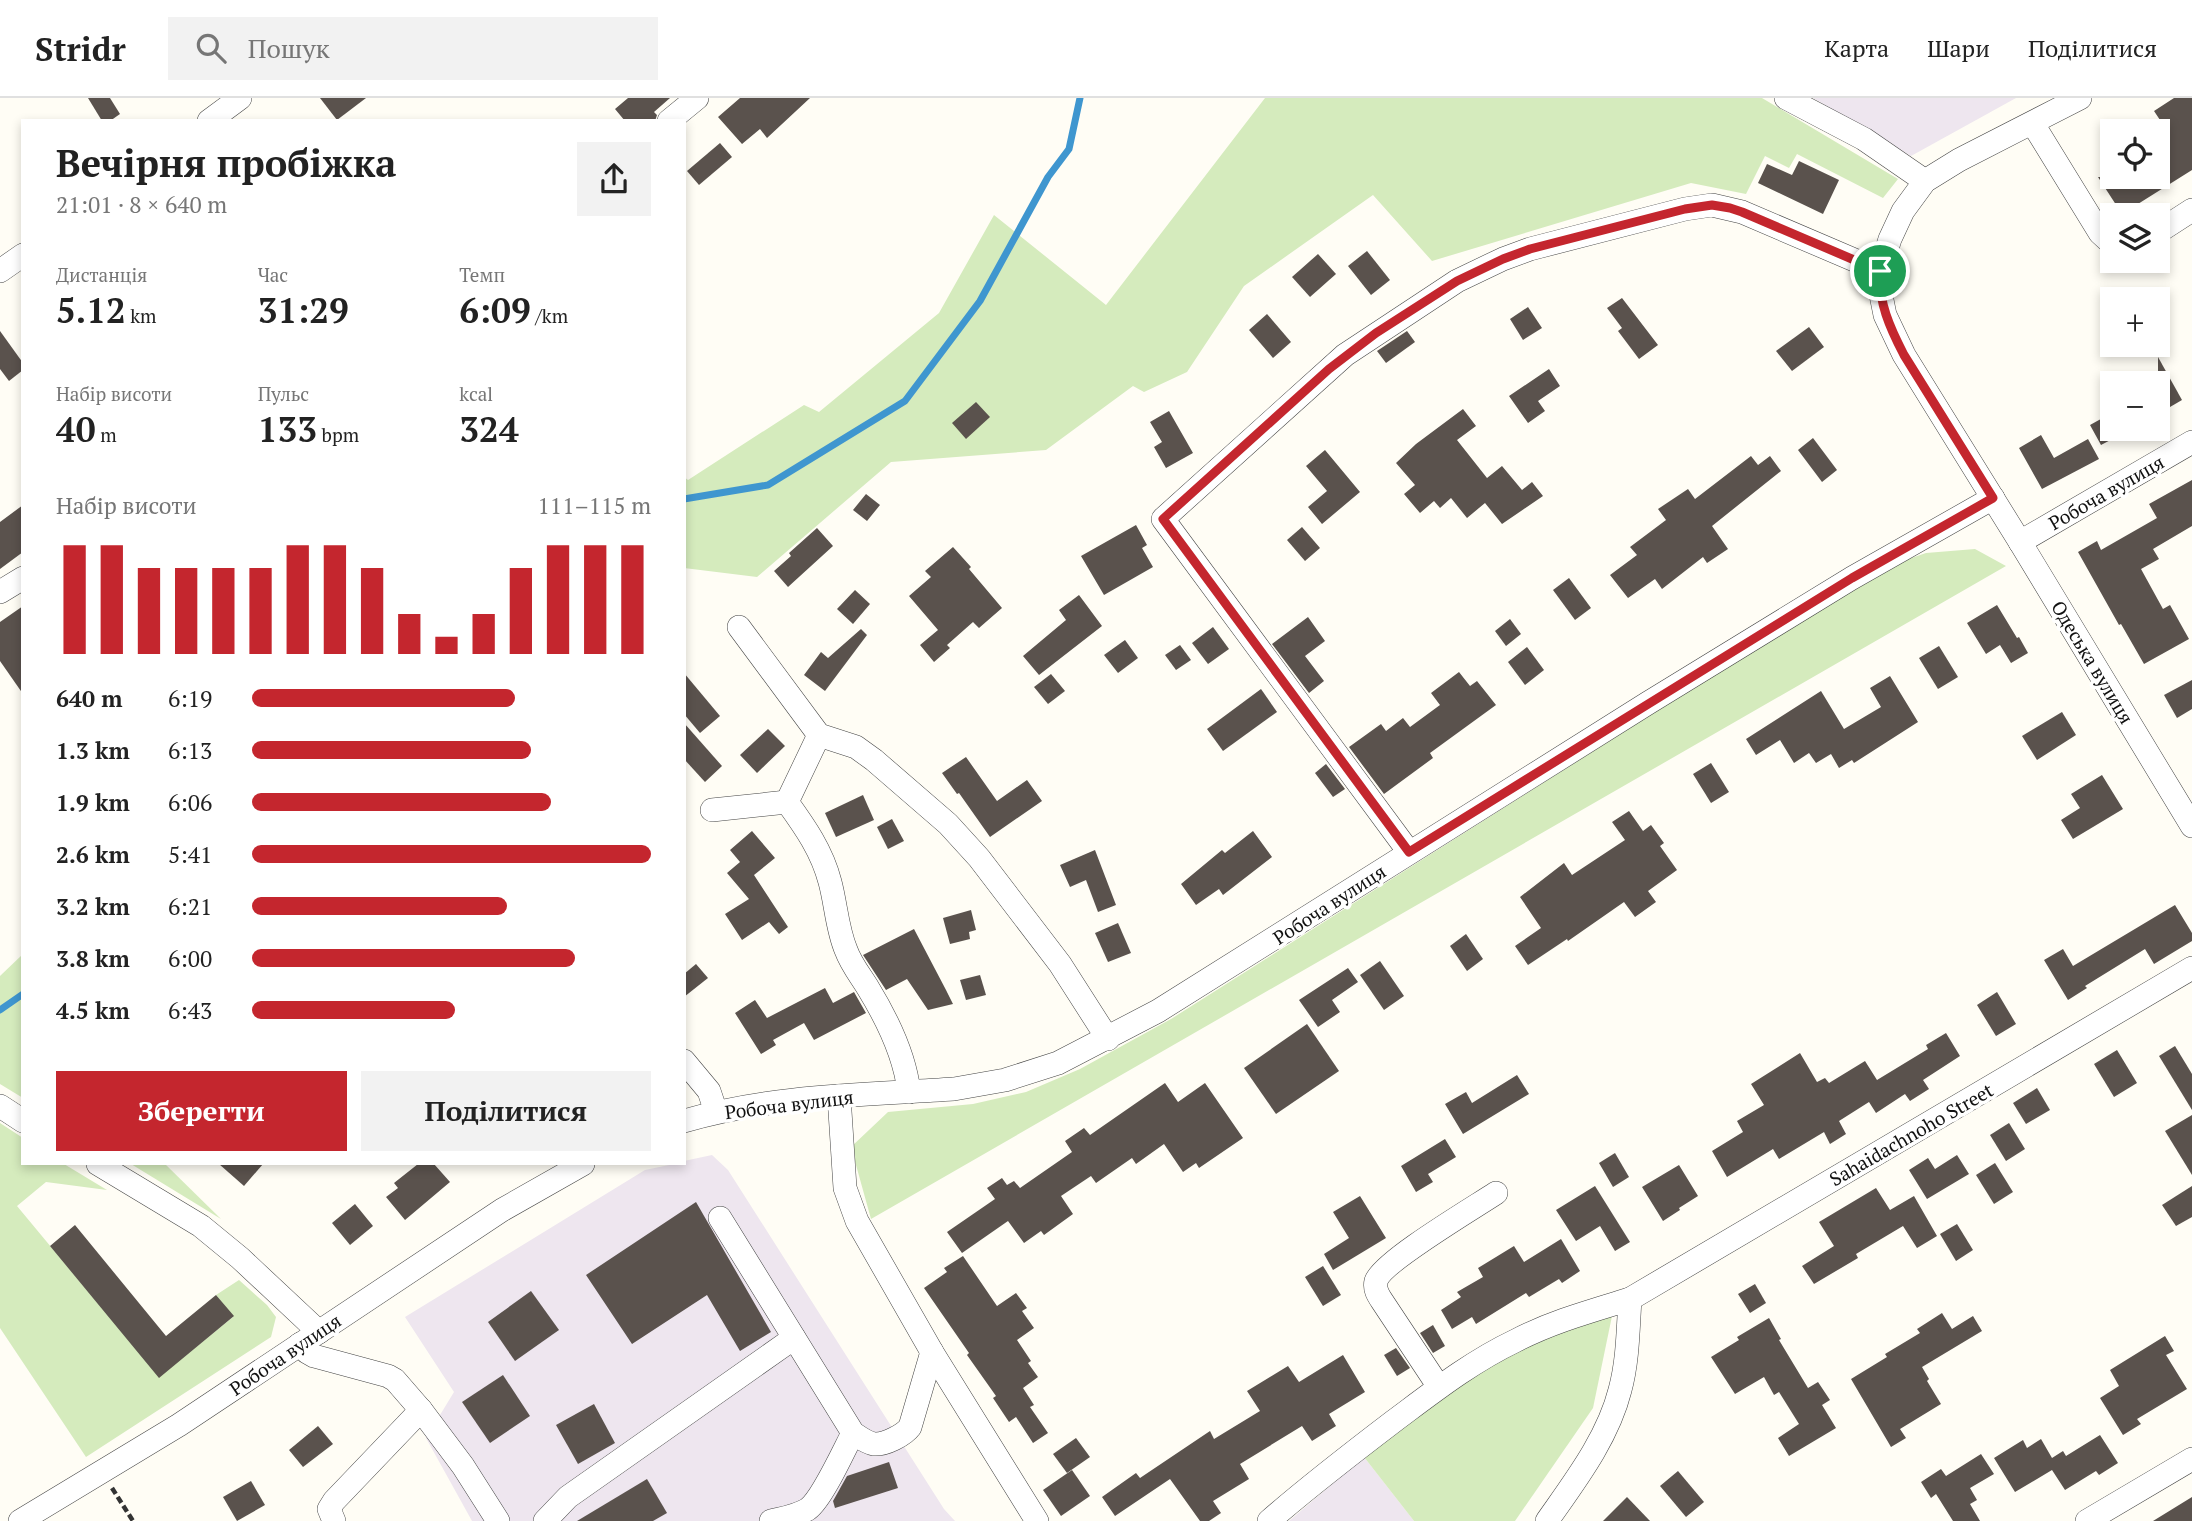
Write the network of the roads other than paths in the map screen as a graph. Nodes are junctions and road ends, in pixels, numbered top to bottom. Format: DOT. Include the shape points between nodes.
graph roads {
  1 [pos="240,98"];
  2 [pos="697,98"];
  3 [pos="1786,98"];
  4 [pos="2080,98"];
  5 [pos="212,119"];
  6 [pos="671,119"];
  7 [pos="2033,124"];
  8 [pos="1925,181"];
  9 [pos="2192,210"];
  10 [pos="2170,224"];
  11 [pos="2100,233"];
  12 [pos="21,256"];
  13 [pos="0,271"];
  14 [pos="1880,271"];
  15 [pos="2192,442"];
  16 [pos="1993,498"];
  17 [pos="2020,542"];
  18 [pos="21,579"];
  19 [pos="0,592"];
  20 [pos="739,627"];
  21 [pos="819,735"];
  22 [pos="787,802"];
  23 [pos="712,810"];
  24 [pos="2192,826"];
  25 [pos="1409,852"];
  26 [pos="2192,968"];
  27 [pos="1108,1039"];
  28 [pos="686,1063"];
  29 [pos="909,1092"];
  30 [pos="839,1096"];
  31 [pos="0,1106"];
  32 [pos="716,1112"];
  33 [pos="21,1120"];
  34 [pos="686,1120"];
  35 [pos="100,1165"];
  36 [pos="581,1165"];
  37 [pos="1496,1193"];
  38 [pos="720,1218"];
  39 [pos="1630,1299"];
  40 [pos="309,1338"];
  41 [pos="794,1338"];
  42 [pos="932,1352"];
  43 [pos="1439,1387"];
  44 [pos="421,1410"];
  45 [pos="853,1433"];
  46 [pos="2192,1459"];
  47 [pos="20,1521"];
  48 [pos="334,1521"];
  49 [pos="498,1521"];
  50 [pos="545,1521"];
  51 [pos="771,1521"];
  52 [pos="1037,1521"];
  53 [pos="1269,1521"];
  54 [pos="1547,1521"];
  55 [pos="2087,1521"];
  1 -- 5 [label="street"];
  2 -- 6 [label="street"];
  3 -- 8 [label="street" via="1864,139"];
  4 -- 7 [label="street"];
  7 -- 8 [label="street"];
  7 -- 11 [label="street"];
  8 -- 14 [label="street" via="1895,225"];
  9 -- 10 [label="street"];
  12 -- 13 [label="street"];
  14 -- 16 [label="street, Одеська вулиця" via="1881,295 1892,332"];
  14 -- 25 [label="street" via="1742,212 1712,205 1530,249 1457,281 1345,355 1163,519"];
  15 -- 17 [label="street, Робоча вулиця"];
  16 -- 17 [label="street, Одеська вулиця"];
  16 -- 25 [label="street, Робоча вулиця" via="1852,578"];
  17 -- 24 [label="street, Одеська вулиця"];
  18 -- 19 [label="street"];
  20 -- 21 [label="street"];
  21 -- 22 [label="street"];
  21 -- 27 [label="street" via="856,747 948,824 1038,932"];
  22 -- 23 [label="street"];
  22 -- 29 [label="street" via="824,861 845,949 888,1026"];
  25 -- 27 [label="street, Робоча вулиця" via="1205,983"];
  26 -- 39 [label="street, Sahaidachnoho Street"];
  27 -- 29 [label="street, Робоча вулиця" via="1015,1077"];
  28 -- 32 [label="street" via="709,1091"];
  29 -- 30 [label="street, Робоча вулиця"];
  30 -- 32 [label="street, Робоча вулиця"];
  30 -- 42 [label="street" via="848,1199"];
  31 -- 33 [label="street"];
  32 -- 34 [label="street, Робоча вулиця"];
  35 -- 40 [label="street" via="201,1226 240,1258"];
  36 -- 40 [label="street, Робоча вулиця" via="502,1210"];
  37 -- 43 [label="street" via="1398,1259 1376,1282 1382,1301"];
  38 -- 41 [label="street"];
  39 -- 43 [label="street, Sahaidachnoho Street" via="1515,1340"];
  39 -- 54 [label="street" via="1624,1376 1616,1404"];
  40 -- 44 [label="street" via="307,1352 388,1376"];
  40 -- 47 [label="street, Робоча вулиця" via="180,1425"];
  41 -- 45 [label="street"];
  41 -- 50 [label="street" via="568,1497"];
  42 -- 45 [label="street" via="907,1432 873,1444"];
  42 -- 52 [label="street"];
  43 -- 53 [label="street, Sahaidachnoho Street"];
  44 -- 48 [label="street" via="334,1501 329,1508"];
  44 -- 49 [label="street"];
  45 -- 51 [label="street" via="810,1507"];
  46 -- 55 [label="street"];
}
